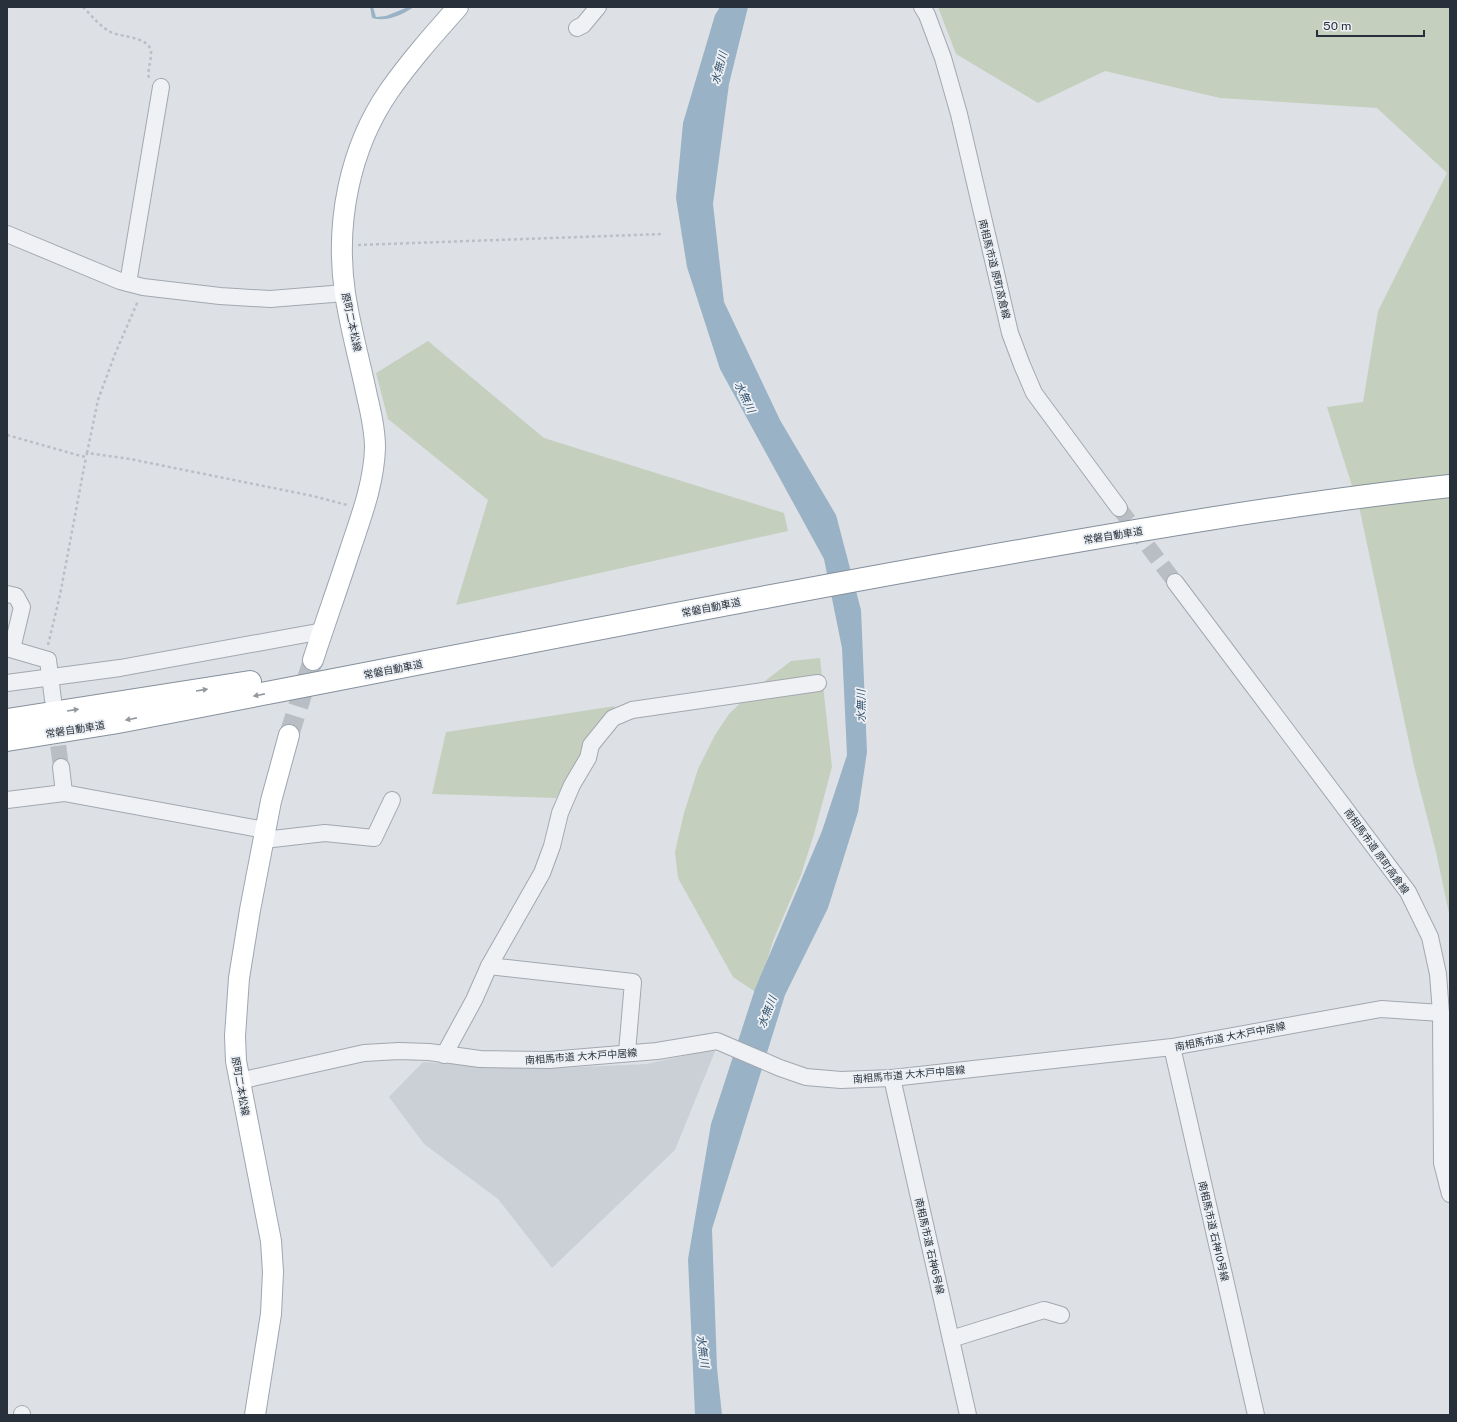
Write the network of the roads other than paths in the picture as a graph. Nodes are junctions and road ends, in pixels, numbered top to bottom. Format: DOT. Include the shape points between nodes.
graph roads {
  1 [pos="458,7"];
  2 [pos="598,7"];
  3 [pos="922,7"];
  4 [pos="577,28"];
  5 [pos="161,87"];
  6 [pos="7,234"];
  7 [pos="136,285"];
  8 [pos="345,293"];
  9 [pos="1450,486"];
  10 [pos="1119,508"];
  11 [pos="1174,582"];
  12 [pos="7,594"];
  13 [pos="778,594"];
  14 [pos="323,631"];
  15 [pos="10,649"];
  16 [pos="313,660"];
  17 [pos="50,677"];
  18 [pos="7,683"];
  19 [pos="818,683"];
  20 [pos="53,700"];
  21 [pos="7,720"];
  22 [pos="289,735"];
  23 [pos="7,740"];
  24 [pos="61,767"];
  25 [pos="64,793"];
  26 [pos="7,800"];
  27 [pos="392,800"];
  28 [pos="265,835"];
  29 [pos="489,966"];
  30 [pos="1441,1013"];
  31 [pos="1172,1047"];
  32 [pos="627,1052"];
  33 [pos="444,1055"];
  34 [pos="892,1078"];
  35 [pos="239,1081"];
  36 [pos="1450,1194"];
  37 [pos="1061,1315"];
  38 [pos="951,1339"];
  39 [pos="255,1415"];
  40 [pos="968,1415"];
  41 [pos="1256,1415"];
  1 -- 8 [label="main road, 原町二本松線" via="393,86 369,126 352,167 344,208 342,246"];
  2 -- 4 [label="street" via="583,26"];
  3 -- 10 [label="street, 南相馬市道 原町高倉線" via="943,58 959,114 1010,333 1022,365 1034,393"];
  5 -- 7 [label="street"];
  6 -- 7 [label="street"];
  7 -- 8 [label="street" via="220,296 270,299"];
  8 -- 14 [label="main road, 原町二本松線" via="373,426 374,455 363,509"];
  9 -- 13 [label="highway, 常磐自動車道" via="1236,515"];
  11 -- 30 [label="street, 南相馬市道 原町高倉線" via="1408,892 1430,937 1438,974"];
  12 -- 15 [label="street" via="16,596 22,607"];
  21 -- 13 [label="highway, 常磐自動車道, one-way"];
  13 -- 23 [label="highway, 常磐自動車道, one-way" via="112,723"];
  14 -- 16 [label="main road, 原町二本松線"];
  14 -- 17 [label="street" via="120,668"];
  15 -- 17 [label="street" via="48,660"];
  17 -- 18 [label="street"];
  17 -- 20 [label="street"];
  19 -- 29 [label="street" via="632,710 613,718 591,745 588,758 572,785 560,813 542,874"];
  22 -- 28 [label="main road, 原町二本松線" via="271,801"];
  24 -- 25 [label="street"];
  25 -- 26 [label="street"];
  25 -- 28 [label="street"];
  27 -- 28 [label="street" via="374,838 325,833"];
  28 -- 35 [label="main road, 原町二本松線" via="239,978 235,1036"];
  29 -- 32 [label="street" via="633,982"];
  29 -- 33 [label="street"];
  30 -- 31 [label="street, 南相馬市道 大木戸中居線" via="1381,1009"];
  30 -- 36 [label="street, 南相馬市道 原町高倉線" via="1442,1162"];
  31 -- 34 [label="street, 南相馬市道 大木戸中居線"];
  31 -- 41 [label="street, 南相馬市道 石神10号線"];
  32 -- 33 [label="street, 南相馬市道 大木戸中居線" via="515,1061"];
  32 -- 34 [label="street, 南相馬市道 大木戸中居線" via="718,1041 806,1077 841,1080"];
  33 -- 35 [label="street, 南相馬市道 大木戸中居線" via="399,1051 364,1053"];
  34 -- 38 [label="street, 南相馬市道 石神6号線"];
  35 -- 39 [label="main road, 原町二本松線" via="271,1241 273,1272 271,1314"];
  37 -- 38 [label="street" via="1044,1310"];
  38 -- 40 [label="street, 南相馬市道 石神6号線"];
}
